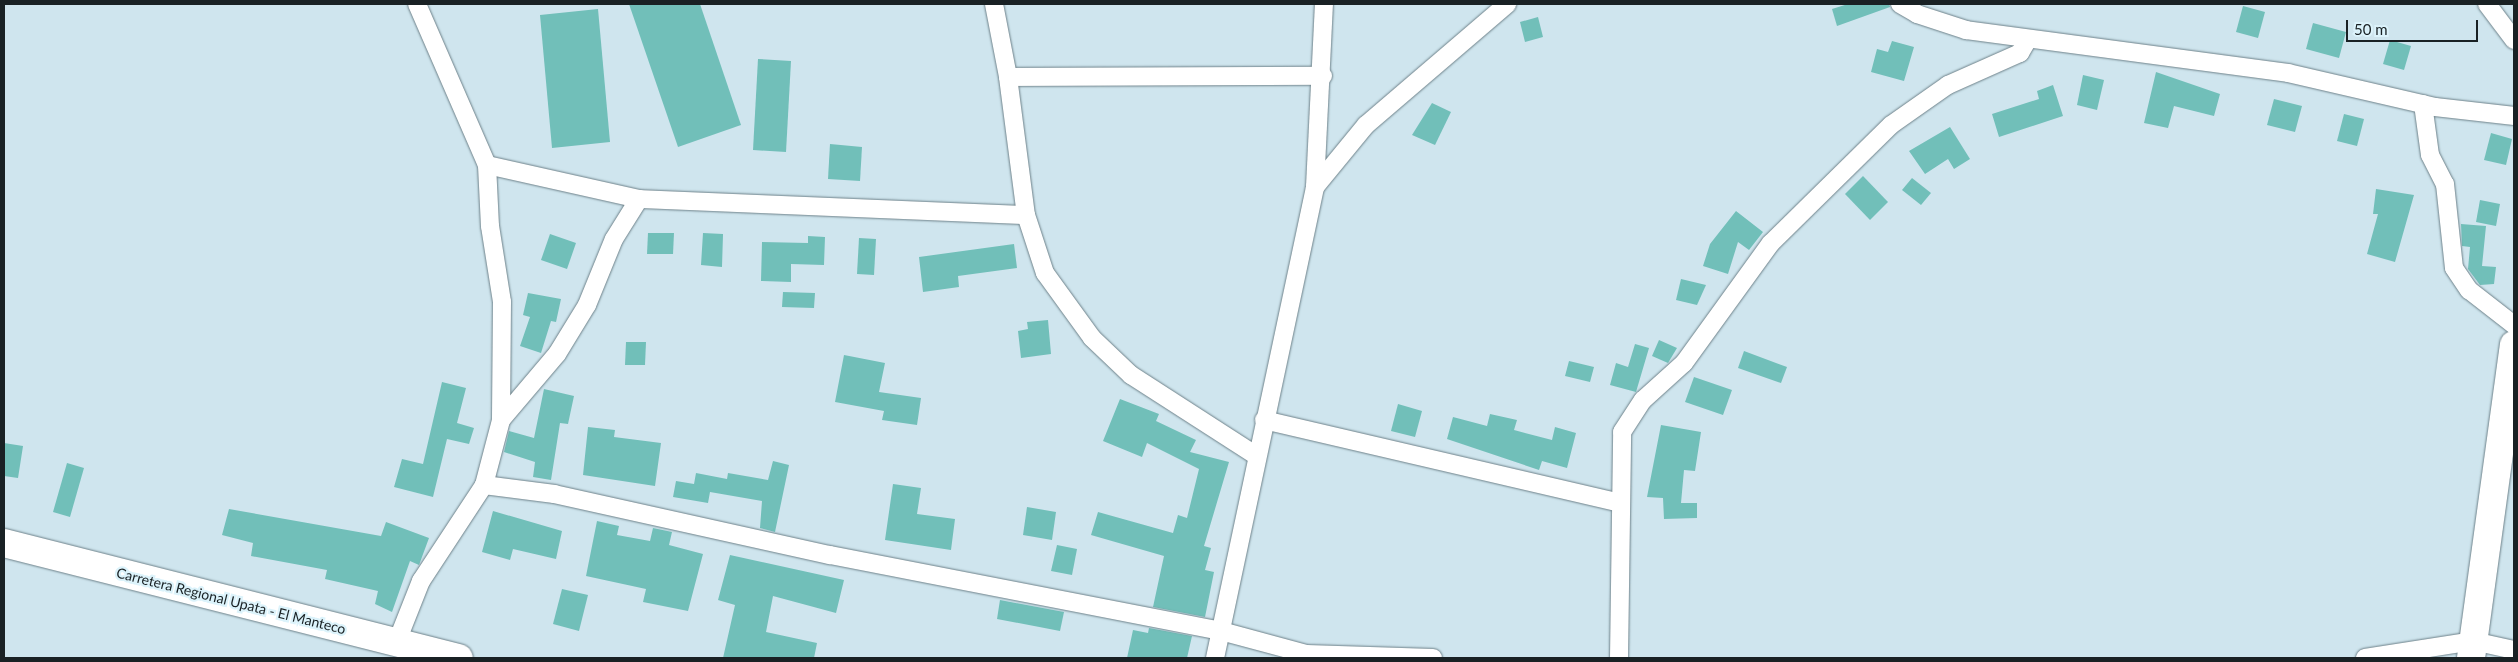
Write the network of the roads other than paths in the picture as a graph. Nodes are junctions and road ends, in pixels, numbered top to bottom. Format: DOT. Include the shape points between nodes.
graph roads {
  1 [pos="417,4"];
  2 [pos="1324,4"];
  3 [pos="1507,4"];
  4 [pos="1900,4"];
  5 [pos="2487,4"];
  6 [pos="993,5"];
  7 [pos="2514,40"];
  8 [pos="2027,41"];
  9 [pos="1323,76"];
  10 [pos="1008,77"];
  11 [pos="2423,104"];
  12 [pos="2514,116"];
  13 [pos="488,165"];
  14 [pos="1315,187"];
  15 [pos="639,199"];
  16 [pos="1026,215"];
  17 [pos="2514,325"];
  18 [pos="2514,344"];
  19 [pos="501,420"];
  20 [pos="1264,420"];
  21 [pos="1255,455"];
  22 [pos="484,485"];
  23 [pos="1620,503"];
  24 [pos="4,542"];
  25 [pos="1221,631"];
  26 [pos="396,644"];
  27 [pos="2472,650"];
  28 [pos="2514,650"];
  29 [pos="459,658"];
  30 [pos="1215,658"];
  31 [pos="1427,658"];
  32 [pos="1619,658"];
  33 [pos="2365,658"];
  1 -- 13 [label="street"];
  2 -- 9 [label="street"];
  3 -- 14 [label="street" via="1366,125"];
  4 -- 8 [label="street" via="1922,17 1966,30"];
  5 -- 7 [label="street"];
  6 -- 10 [label="street"];
  8 -- 11 [label="street" via="2288,73"];
  8 -- 23 [label="street" via="2020,53 1912,107 1771,243 1684,363 1643,400 1622,432"];
  9 -- 10 [label="street"];
  9 -- 14 [label="street"];
  10 -- 16 [label="street"];
  11 -- 12 [label="street"];
  11 -- 17 [label="street" via="2430,155 2444,184 2458,277"];
  13 -- 15 [label="street"];
  13 -- 19 [label="street" via="490,226 502,302"];
  14 -- 20 [label="street"];
  15 -- 16 [label="street"];
  15 -- 19 [label="street" via="614,239 587,304 557,354"];
  16 -- 21 [label="street" via="1045,273 1092,338 1130,375"];
  18 -- 27 [label="main road"];
  19 -- 22 [label="street"];
  20 -- 21 [label="street"];
  20 -- 23 [label="street"];
  21 -- 25 [label="street"];
  22 -- 25 [label="street" via="554,494 830,555"];
  22 -- 26 [label="street" via="421,581"];
  23 -- 32 [label="street"];
  24 -- 26 [label="main road, Carretera Regional Upata - El Manteco"];
  25 -- 30 [label="street"];
  25 -- 31 [label="street" via="1306,654"];
  26 -- 29 [label="main road, Carretera Regional Upata - El Manteco"];
  27 -- 28 [label="street"];
  27 -- 33 [label="street"];
}
